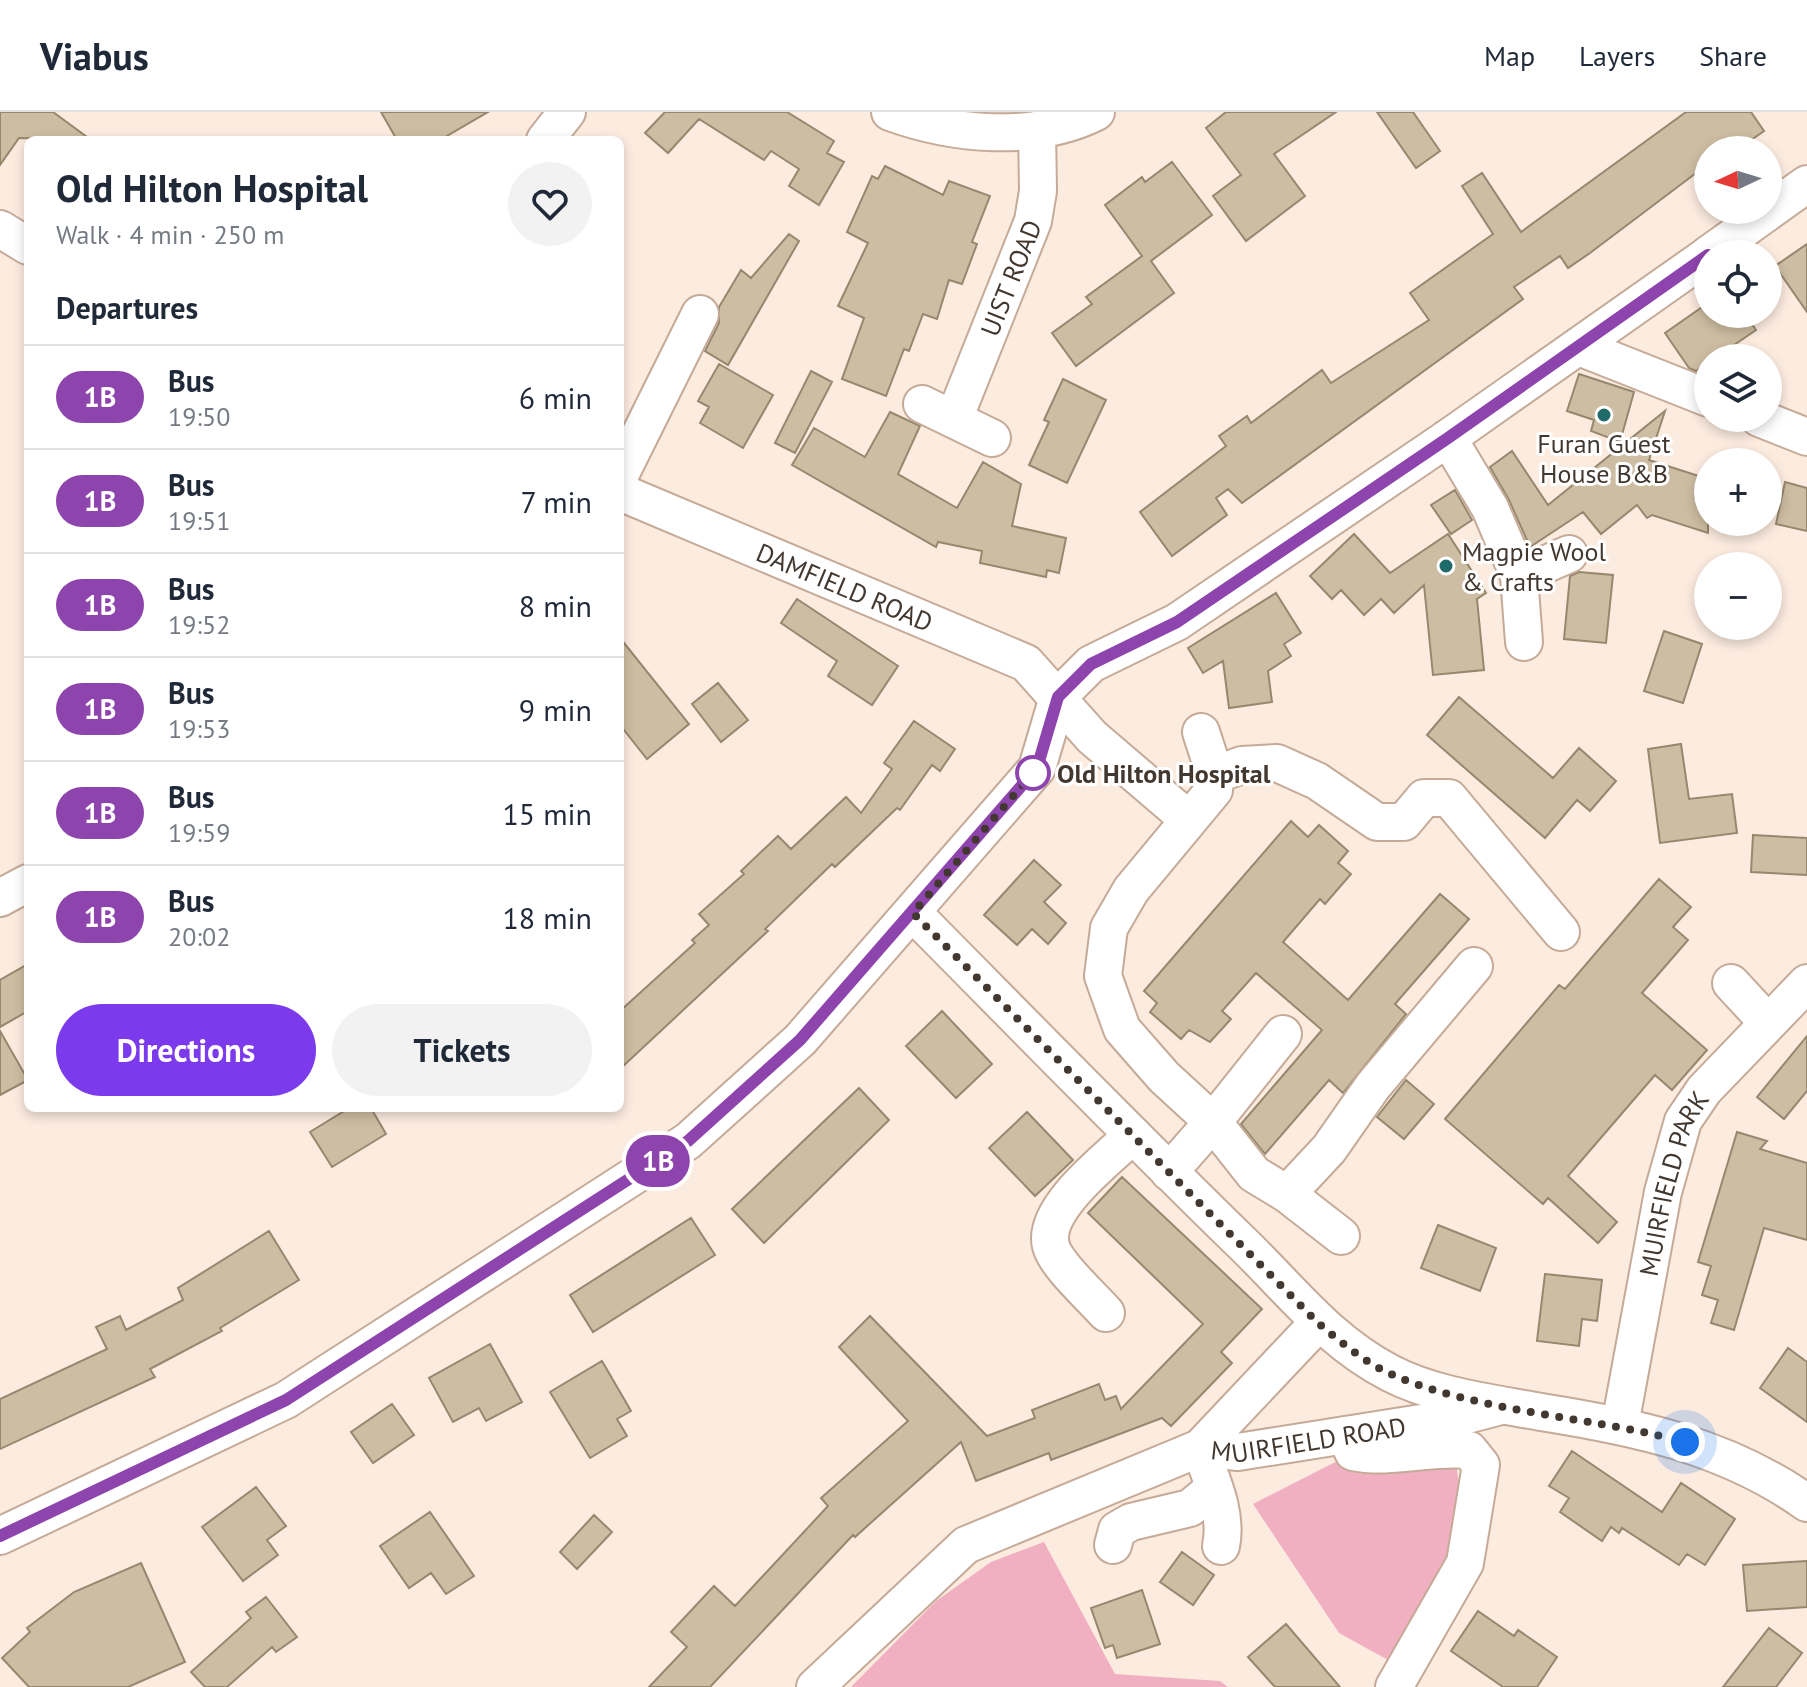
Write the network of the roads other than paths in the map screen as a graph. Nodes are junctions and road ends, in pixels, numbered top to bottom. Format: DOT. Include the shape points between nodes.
graph roads {
  1 [pos="890,112"];
  2 [pos="1096,112"];
  3 [pos="1037,130"];
  4 [pos="1807,184"];
  5 [pos="0,229"];
  6 [pos="1728,240"];
  7 [pos="24,244"];
  8 [pos="1694,264"];
  9 [pos="700,314"];
  10 [pos="1579,347"];
  11 [pos="1694,392"];
  12 [pos="1782,427"];
  13 [pos="1807,437"];
  14 [pos="992,438"];
  15 [pos="1448,438"];
  16 [pos="624,467"];
  17 [pos="624,494"];
  18 [pos="1569,554"];
  19 [pos="1519,576"];
  20 [pos="1524,642"];
  21 [pos="1058,697"];
  22 [pos="1201,732"];
  23 [pos="1215,775"];
  24 [pos="1188,819"];
  25 [pos="24,885"];
  26 [pos="0,898"];
  27 [pos="913,913"];
  28 [pos="1561,932"];
  29 [pos="1474,966"];
  30 [pos="1731,983"];
  31 [pos="1807,983"];
  32 [pos="1768,1023"];
  33 [pos="1283,1034"];
  34 [pos="1213,1122"];
  35 [pos="1133,1135"];
  36 [pos="1169,1172"];
  37 [pos="1287,1194"];
  38 [pos="1341,1236"];
  39 [pos="1106,1313"];
  40 [pos="1318,1323"];
  41 [pos="1502,1405"];
  42 [pos="1620,1425"];
  43 [pos="1346,1435"];
  44 [pos="1200,1448"];
  45 [pos="1214,1488"];
  46 [pos="1807,1503"];
  47 [pos="0,1536"];
  48 [pos="1113,1545"];
  49 [pos="1221,1546"];
  50 [pos="837,1679"];
  51 [pos="1394,1687"];
  1 -- 3 [label="street" via="923,124 979,132"];
  2 -- 3 [label="street"];
  3 -- 14 [label="street, UIST ROAD" via="1033,221 938,412"];
  4 -- 6 [label="street"];
  5 -- 7 [label="street"];
  8 -- 10 [label="street"];
  9 -- 16 [label="street"];
  10 -- 11 [label="street"];
  10 -- 15 [label="street"];
  12 -- 13 [label="street"];
  15 -- 19 [label="street" via="1490,508"];
  15 -- 21 [label="street" via="1177,622 1091,664"];
  17 -- 21 [label="street, DAMFIELD ROAD" via="1026,663"];
  18 -- 19 [label="street"];
  19 -- 20 [label="street"];
  21 -- 24 [label="street, DAMFIELD ROAD" via="1092,737"];
  21 -- 27 [label="street" via="1037,768"];
  22 -- 23 [label="street"];
  23 -- 24 [label="street" via="1214,790"];
  23 -- 28 [label="street" via="1242,765 1277,763 1317,781 1377,822 1404,822 1424,798 1449,798"];
  24 -- 34 [label="street" via="1131,890 1109,928 1103,976 1122,1029"];
  25 -- 26 [label="street"];
  27 -- 35 [label="street"];
  27 -- 47 [label="street" via="800,1040 688,1141 286,1400"];
  29 -- 37 [label="street"];
  30 -- 32 [label="street"];
  31 -- 32 [label="street, MUIRFIELD PARK"];
  32 -- 42 [label="street, MUIRFIELD PARK" via="1704,1090 1683,1121 1663,1192"];
  33 -- 34 [label="street"];
  34 -- 36 [label="street"];
  34 -- 37 [label="street" via="1254,1174"];
  35 -- 36 [label="street"];
  35 -- 39 [label="street" via="1061,1205 1053,1223 1050,1244 1056,1256"];
  36 -- 40 [label="street"];
  37 -- 38 [label="street"];
  40 -- 41 [label="street" via="1392,1375"];
  40 -- 44 [label="street"];
  41 -- 42 [label="street, MUIRFIELD ROAD"];
  41 -- 43 [label="street, MUIRFIELD ROAD"];
  42 -- 46 [label="street, MUIRFIELD ROAD" via="1737,1461"];
  43 -- 44 [label="street, MUIRFIELD ROAD" via="1238,1452"];
  43 -- 51 [label="street" via="1353,1452 1365,1455 1441,1447 1469,1450 1481,1465 1465,1563"];
  44 -- 45 [label="street"];
  44 -- 50 [label="street, MUIRFIELD ROAD" via="966,1545"];
  45 -- 48 [label="street" via="1190,1508 1131,1522 1117,1530"];
  45 -- 49 [label="street" via="1221,1507"];
}
